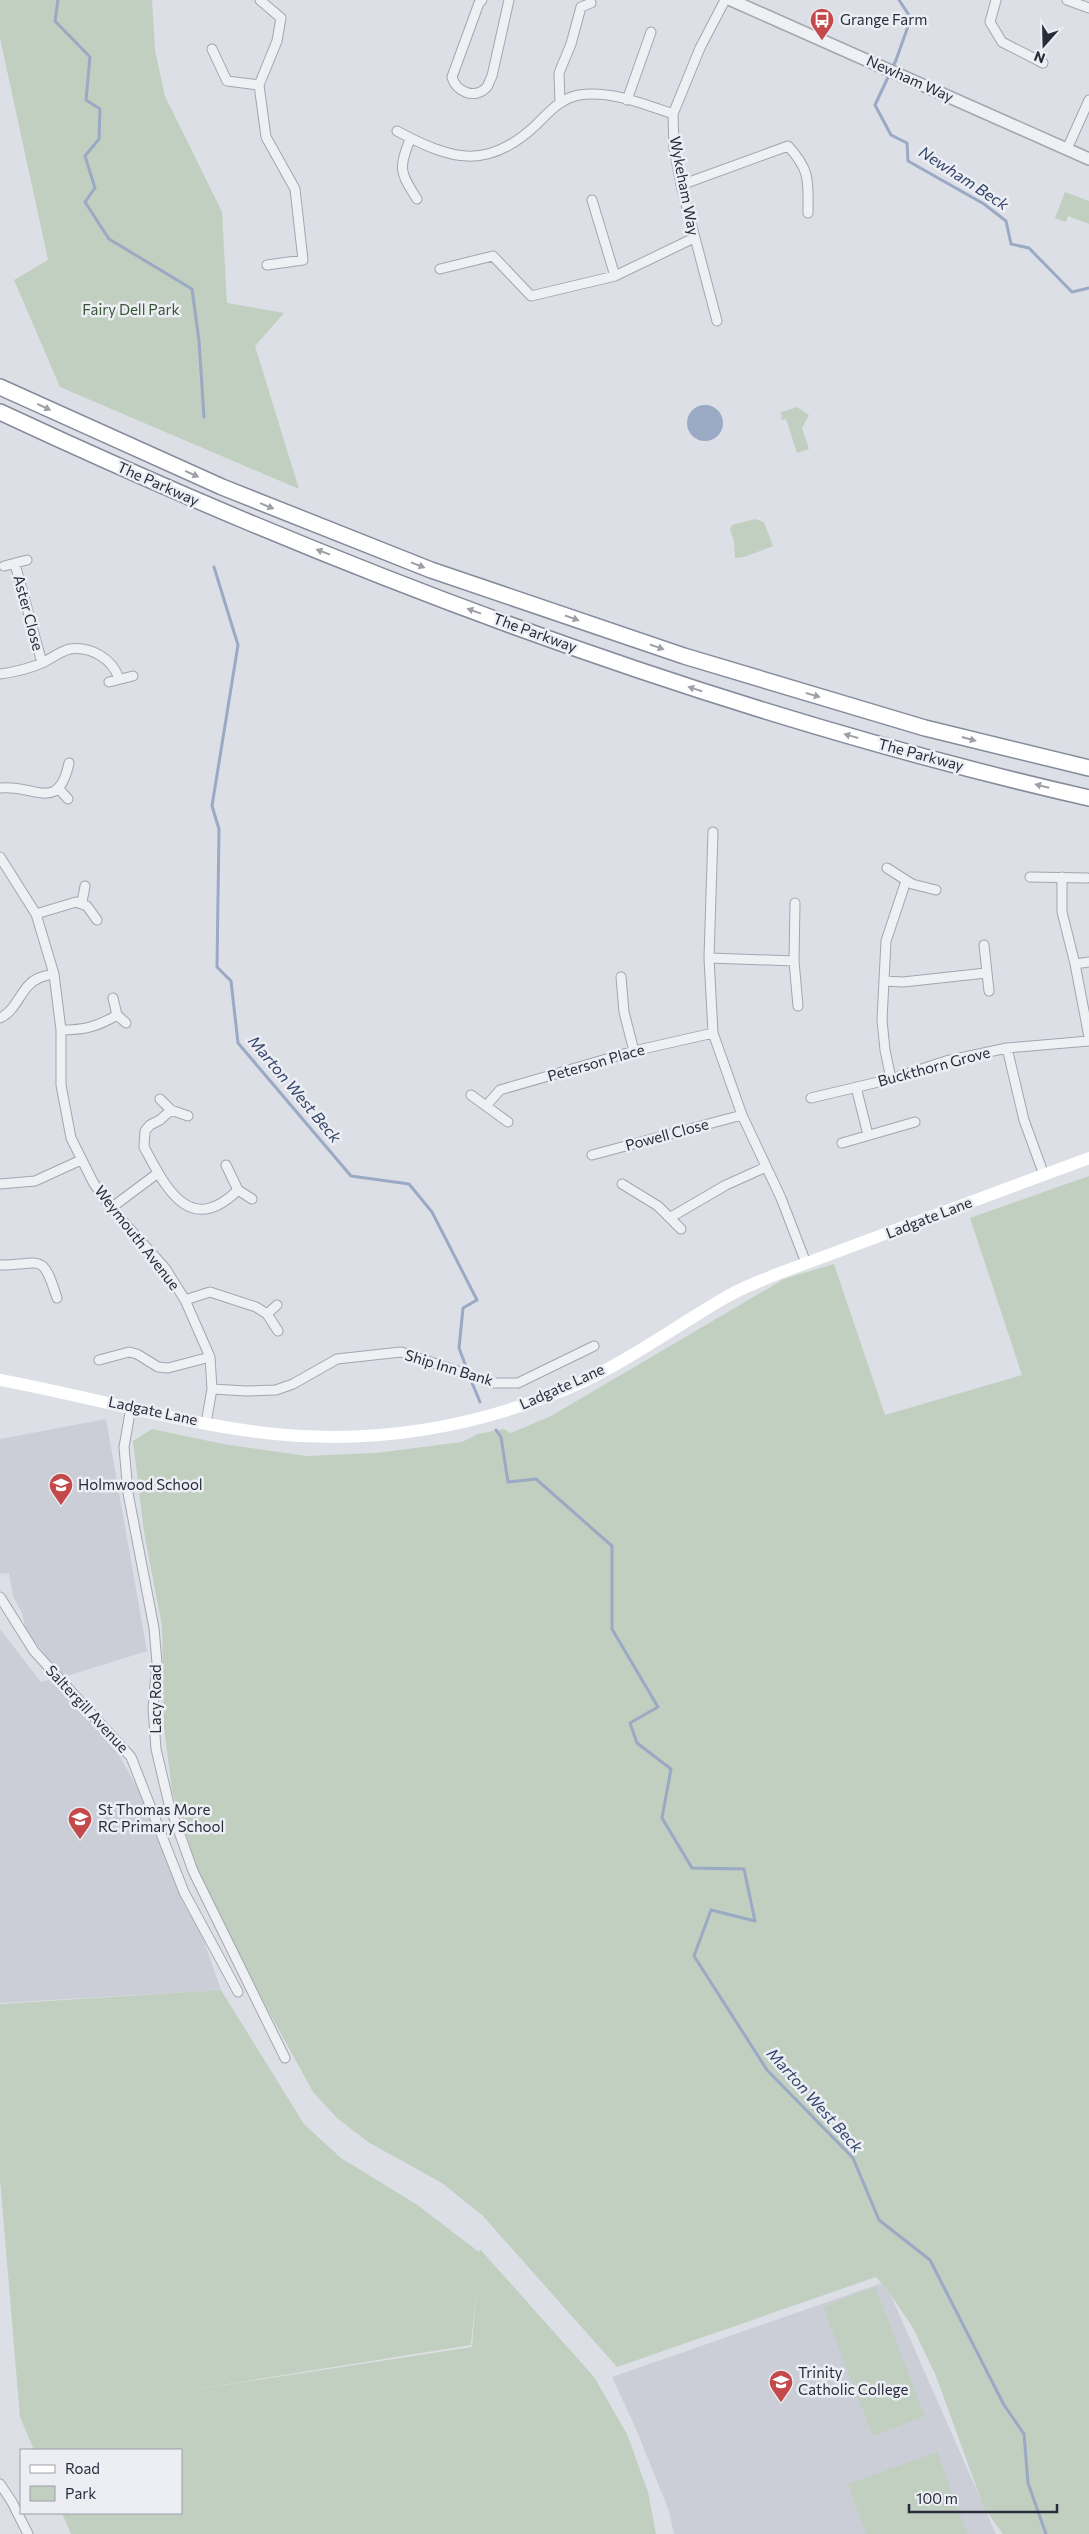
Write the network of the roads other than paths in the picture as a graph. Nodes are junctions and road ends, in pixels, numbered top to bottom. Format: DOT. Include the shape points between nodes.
graph roads {
  1 [pos="260,0"];
  2 [pos="482,0"];
  3 [pos="509,0"];
  4 [pos="725,0"];
  5 [pos="731,0"];
  6 [pos="996,0"];
  7 [pos="1067,0"];
  8 [pos="591,3"];
  9 [pos="1089,8"];
  10 [pos="651,32"];
  11 [pos="212,49"];
  12 [pos="1043,64"];
  13 [pos="259,85"];
  14 [pos="627,100"];
  15 [pos="1089,100"];
  16 [pos="560,102"];
  17 [pos="673,114"];
  18 [pos="396,131"];
  19 [pos="410,138"];
  20 [pos="1066,149"];
  21 [pos="1089,158"];
  22 [pos="681,185"];
  23 [pos="417,199"];
  24 [pos="592,200"];
  25 [pos="808,214"];
  26 [pos="694,238"];
  27 [pos="267,265"];
  28 [pos="440,270"];
  29 [pos="615,276"];
  30 [pos="716,321"];
  31 [pos="0,387"];
  32 [pos="0,412"];
  33 [pos="27,560"];
  34 [pos="15,564"];
  35 [pos="4,566"];
  36 [pos="42,663"];
  37 [pos="0,674"];
  38 [pos="133,676"];
  39 [pos="119,679"];
  40 [pos="109,682"];
  41 [pos="69,763"];
  42 [pos="1089,768"];
  43 [pos="0,788"];
  44 [pos="60,789"];
  45 [pos="1089,798"];
  46 [pos="68,799"];
  47 [pos="713,832"];
  48 [pos="0,860"];
  49 [pos="887,868"];
  50 [pos="1030,877"];
  51 [pos="1062,877"];
  52 [pos="1087,878"];
  53 [pos="906,881"];
  54 [pos="86,886"];
  55 [pos="936,890"];
  56 [pos="82,902"];
  57 [pos="795,903"];
  58 [pos="36,914"];
  59 [pos="97,920"];
  60 [pos="984,944"];
  61 [pos="709,958"];
  62 [pos="794,962"];
  63 [pos="1089,962"];
  64 [pos="1075,964"];
  65 [pos="986,972"];
  66 [pos="54,974"];
  67 [pos="621,977"];
  68 [pos="884,981"];
  69 [pos="989,991"];
  70 [pos="113,998"];
  71 [pos="798,1006"];
  72 [pos="117,1015"];
  73 [pos="0,1018"];
  74 [pos="126,1023"];
  75 [pos="61,1030"];
  76 [pos="713,1033"];
  77 [pos="1089,1039"];
  78 [pos="1007,1048"];
  79 [pos="634,1051"];
  80 [pos="891,1078"];
  81 [pos="856,1087"];
  82 [pos="471,1095"];
  83 [pos="811,1098"];
  84 [pos="160,1099"];
  85 [pos="486,1106"];
  86 [pos="171,1110"];
  87 [pos="742,1115"];
  88 [pos="188,1116"];
  89 [pos="508,1122"];
  90 [pos="915,1122"];
  91 [pos="868,1135"];
  92 [pos="842,1143"];
  93 [pos="592,1155"];
  94 [pos="1089,1158"];
  95 [pos="81,1160"];
  96 [pos="226,1165"];
  97 [pos="766,1167"];
  98 [pos="158,1173"];
  99 [pos="1044,1175"];
  100 [pos="0,1184"];
  101 [pos="622,1184"];
  102 [pos="238,1190"];
  103 [pos="252,1199"];
  104 [pos="111,1208"];
  105 [pos="671,1218"];
  106 [pos="681,1229"];
  107 [pos="806,1263"];
  108 [pos="0,1265"];
  109 [pos="57,1298"];
  110 [pos="185,1300"];
  111 [pos="277,1305"];
  112 [pos="267,1314"];
  113 [pos="278,1331"];
  114 [pos="594,1346"];
  115 [pos="210,1357"];
  116 [pos="99,1360"];
  117 [pos="0,1380"];
  118 [pos="212,1389"];
  119 [pos="131,1407"];
  120 [pos="206,1423"];
  121 [pos="0,1597"];
  122 [pos="238,1992"];
  123 [pos="285,2058"];
  124 [pos="0,2484"];
  125 [pos="28,2534"];
  1 -- 13 [label="street" via="281,18 277,41"];
  2 -- 3 [label="street" via="452,78 454,86 464,93 478,93 487,87"];
  4 -- 17 [label="street, Wykeham Way" via="700,48"];
  5 -- 20 [label="street, Newham Way"];
  6 -- 12 [label="street" via="990,22 1002,42"];
  7 -- 9 [label="street"];
  8 -- 16 [label="street" via="581,7 559,73"];
  10 -- 14 [label="street"];
  11 -- 13 [label="street" via="227,80"];
  13 -- 27 [label="street" via="266,137 295,190 303,260"];
  14 -- 16 [label="street" via="602,95 579,96"];
  14 -- 17 [label="street"];
  15 -- 20 [label="street"];
  16 -- 19 [label="street" via="517,142 487,154 453,156"];
  17 -- 22 [label="street, Wykeham Way" via="674,148"];
  18 -- 19 [label="street"];
  19 -- 23 [label="street" via="401,164 405,181"];
  20 -- 21 [label="street, Newham Way"];
  22 -- 25 [label="street" via="788,146 804,163"];
  22 -- 26 [label="street, Wykeham Way"];
  24 -- 29 [label="street"];
  26 -- 29 [label="street"];
  26 -- 30 [label="street, Wykeham Way"];
  28 -- 29 [label="street" via="493,256 531,296"];
  31 -- 42 [label="highway, The Parkway, one-way" via="222,487 431,570 693,659 926,728"];
  45 -- 32 [label="highway, The Parkway, one-way" via="918,755 662,679 448,602 278,535"];
  33 -- 34 [label="street, Aster Close"];
  34 -- 35 [label="street, Aster Close"];
  34 -- 36 [label="street, Aster Close"];
  36 -- 37 [label="street" via="20,672"];
  36 -- 39 [label="street" via="70,649 90,651 106,658"];
  38 -- 39 [label="street"];
  39 -- 40 [label="street"];
  41 -- 44 [label="street"];
  43 -- 44 [label="street" via="45,793"];
  44 -- 46 [label="street"];
  47 -- 61 [label="street"];
  48 -- 58 [label="street, Weymouth Avenue"];
  49 -- 53 [label="street"];
  50 -- 51 [label="street"];
  51 -- 52 [label="street"];
  51 -- 64 [label="street" via="1062,912"];
  53 -- 55 [label="street"];
  53 -- 68 [label="street" via="886,941"];
  54 -- 56 [label="street"];
  56 -- 58 [label="street"];
  56 -- 59 [label="street"];
  57 -- 62 [label="street"];
  58 -- 66 [label="street, Weymouth Avenue"];
  60 -- 65 [label="street"];
  61 -- 62 [label="street"];
  61 -- 76 [label="street"];
  62 -- 71 [label="street"];
  63 -- 64 [label="street"];
  64 -- 77 [label="street"];
  65 -- 68 [label="street" via="903,982"];
  65 -- 69 [label="street"];
  66 -- 73 [label="street" via="30,984 16,1005"];
  66 -- 75 [label="street, Weymouth Avenue"];
  67 -- 79 [label="street" via="624,1012"];
  68 -- 80 [label="street" via="883,1028"];
  70 -- 72 [label="street"];
  72 -- 74 [label="street"];
  72 -- 75 [label="street" via="84,1030"];
  75 -- 95 [label="street, Weymouth Avenue" via="61,1085 66,1119"];
  76 -- 79 [label="street, Peterson Place"];
  76 -- 87 [label="street"];
  77 -- 78 [label="street, Buckthorn Grove"];
  78 -- 80 [label="street, Buckthorn Grove" via="946,1061"];
  78 -- 99 [label="street" via="1024,1120"];
  79 -- 85 [label="street, Peterson Place" via="500,1090"];
  80 -- 81 [label="street, Buckthorn Grove"];
  81 -- 83 [label="street, Buckthorn Grove"];
  81 -- 91 [label="street"];
  82 -- 85 [label="street"];
  84 -- 86 [label="street"];
  85 -- 89 [label="street"];
  86 -- 88 [label="street"];
  86 -- 98 [label="street" via="150,1125 144,1139 144,1147"];
  87 -- 93 [label="street, Powell Close"];
  87 -- 97 [label="street"];
  90 -- 91 [label="street"];
  91 -- 92 [label="street"];
  94 -- 99 [label="main road, Ladgate Lane"];
  95 -- 100 [label="street" via="35,1181"];
  95 -- 104 [label="street, Weymouth Avenue"];
  96 -- 102 [label="street"];
  97 -- 105 [label="street" via="726,1184"];
  97 -- 107 [label="street"];
  98 -- 102 [label="street" via="172,1195 195,1208 218,1205"];
  98 -- 104 [label="street"];
  99 -- 107 [label="main road, Ladgate Lane"];
  101 -- 105 [label="street"];
  102 -- 103 [label="street"];
  104 -- 110 [label="street, Weymouth Avenue" via="165,1268"];
  105 -- 106 [label="street"];
  107 -- 120 [label="main road, Ladgate Lane" via="730,1295 566,1389 463,1423 415,1432 349,1437 275,1434"];
  108 -- 109 [label="street" via="35,1262 43,1265 48,1270"];
  110 -- 112 [label="street" via="210,1292 256,1307"];
  110 -- 115 [label="street, Weymouth Avenue"];
  111 -- 112 [label="street"];
  112 -- 113 [label="street"];
  114 -- 118 [label="street, Ship Inn Bank" via="518,1384 493,1383 401,1352 337,1359 276,1390"];
  115 -- 116 [label="street" via="168,1368 158,1367 129,1352"];
  115 -- 118 [label="street, Weymouth Avenue"];
  117 -- 119 [label="main road, Ladgate Lane"];
  118 -- 120 [label="street, Weymouth Avenue"];
  119 -- 120 [label="main road, Ladgate Lane"];
  119 -- 123 [label="street, Lacy Road" via="124,1447 128,1493 154,1628 156,1749 169,1804 193,1871"];
  121 -- 122 [label="street, Saltergill Avenue" via="34,1652 131,1757 184,1892"];
  124 -- 125 [label="street"];
}
